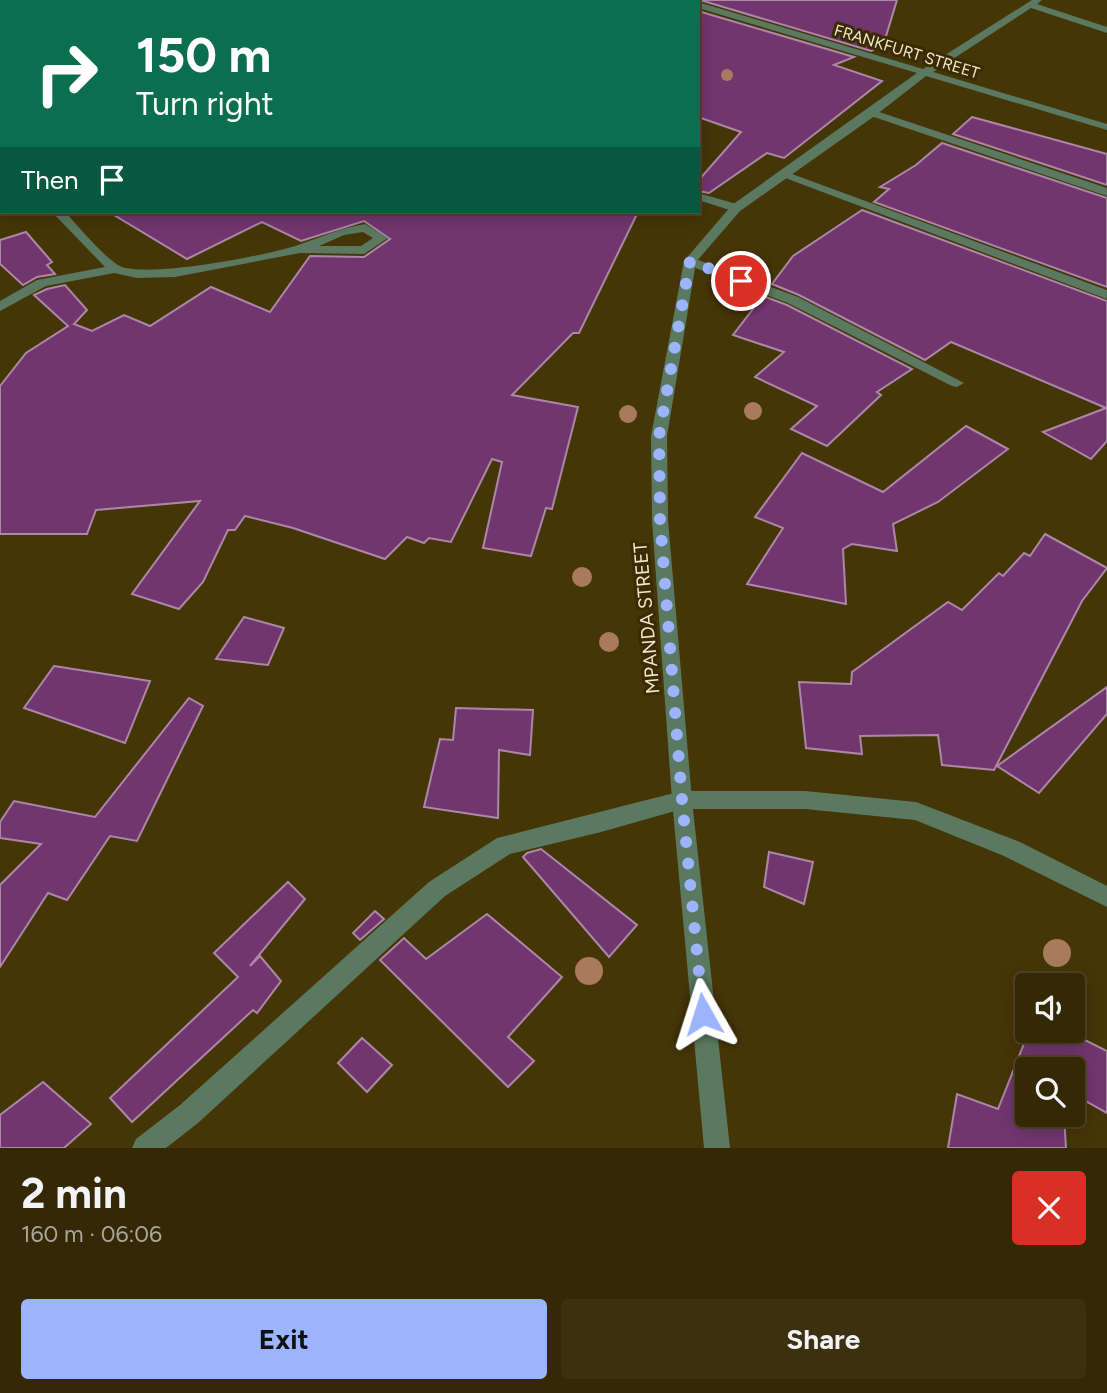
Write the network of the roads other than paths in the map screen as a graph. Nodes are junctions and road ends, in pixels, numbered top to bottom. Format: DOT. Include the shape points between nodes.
graph roads {
  1 [pos="1034,2"];
  2 [pos="700,6"];
  3 [pos="1107,30"];
  4 [pos="924,73"];
  5 [pos="872,113"];
  6 [pos="1107,127"];
  7 [pos="785,174"];
  8 [pos="1107,192"];
  9 [pos="700,197"];
  10 [pos="736,208"];
  11 [pos="60,214"];
  12 [pos="300,249"];
  13 [pos="690,261"];
  14 [pos="114,269"];
  15 [pos="1107,295"];
  16 [pos="0,307"];
  17 [pos="957,383"];
  18 [pos="682,800"];
  19 [pos="1107,897"];
  20 [pos="145,1148"];
  21 [pos="717,1148"];
  1 -- 3 [label="street"];
  1 -- 4 [label="street"];
  2 -- 4 [label="street, FRANKFURT STREET"];
  4 -- 5 [label="street"];
  4 -- 6 [label="street, FRANKFURT STREET"];
  5 -- 7 [label="street"];
  5 -- 8 [label="street"];
  7 -- 10 [label="street"];
  7 -- 15 [label="street"];
  9 -- 10 [label="street"];
  10 -- 13 [label="street"];
  11 -- 14 [label="street"];
  12 -- 12 [label="street" via="363,250 382,239 365,228 341,232"];
  12 -- 14 [label="street" via="175,274"];
  13 -- 17 [label="street" via="793,300"];
  13 -- 18 [label="street, MPANDA STREET" via="659,436 660,520"];
  14 -- 16 [label="street" via="42,283"];
  18 -- 19 [label="street" via="805,800 916,811 1012,849"];
  18 -- 20 [label="street" via="505,845 437,889 189,1114"];
  18 -- 21 [label="street, MPANDA STREET"];
}
